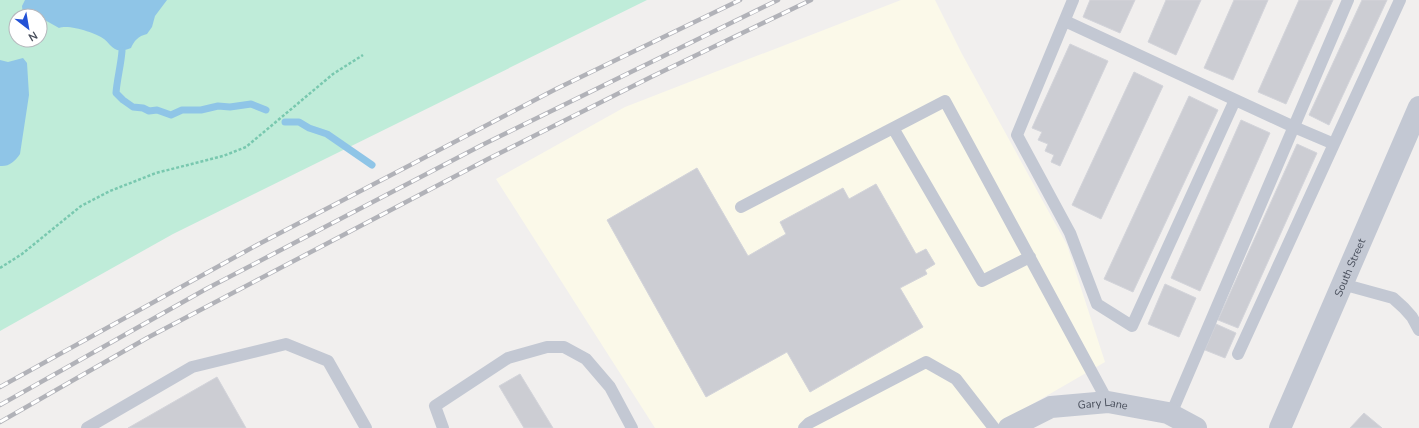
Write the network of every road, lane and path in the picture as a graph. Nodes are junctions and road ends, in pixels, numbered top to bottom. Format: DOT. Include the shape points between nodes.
graph roads {
  1 [pos="1072,0"];
  2 [pos="1348,0"];
  3 [pos="1400,0"];
  4 [pos="1065,21"];
  5 [pos="363,55"];
  6 [pos="1235,100"];
  7 [pos="1416,120"];
  8 [pos="1294,127"];
  9 [pos="893,128"];
  10 [pos="1334,144"];
  11 [pos="741,207"];
  12 [pos="1030,257"];
  13 [pos="0,268"];
  14 [pos="1342,284"];
  15 [pos="1419,330"];
  16 [pos="1238,354"];
  17 [pos="1108,402"];
  18 [pos="1171,414"];
  19 [pos="86,428"];
  20 [pos="366,428"];
  21 [pos="443,428"];
  22 [pos="632,428"];
  23 [pos="804,428"];
  24 [pos="994,428"];
  25 [pos="1009,428"];
  26 [pos="1196,428"];
  27 [pos="1280,428"];
  1 -- 4 [label="lane"];
  2 -- 8 [label="lane"];
  3 -- 10 [label="lane"];
  4 -- 6 [label="lane"];
  4 -- 6 [label="lane" via="1017,135 1070,233 1097,304 1132,326"];
  5 -- 13 [label="path" via="333,74 246,147 223,156 156,173 110,191 81,206 22,254"];
  6 -- 8 [label="lane"];
  7 -- 14 [label="street, South Street"];
  8 -- 10 [label="lane"];
  8 -- 18 [label="lane"];
  9 -- 11 [label="lane"];
  9 -- 12 [label="lane" via="982,281"];
  9 -- 12 [label="lane" via="945,101"];
  10 -- 16 [label="lane"];
  12 -- 17 [label="lane"];
  14 -- 15 [label="lane" via="1393,298 1412,317"];
  14 -- 27 [label="street, South Street"];
  17 -- 18 [label="street, Gary Lane"];
  17 -- 25 [label="street, Gary Lane" via="1051,407"];
  18 -- 26 [label="street, Gary Lane"];
  19 -- 20 [label="lane" via="192,367 286,344 328,361"];
  21 -- 22 [label="lane" via="435,406 508,358 547,347 564,347 586,359 610,388"];
  23 -- 24 [label="lane" via="809,422 926,362 956,378"];
}
